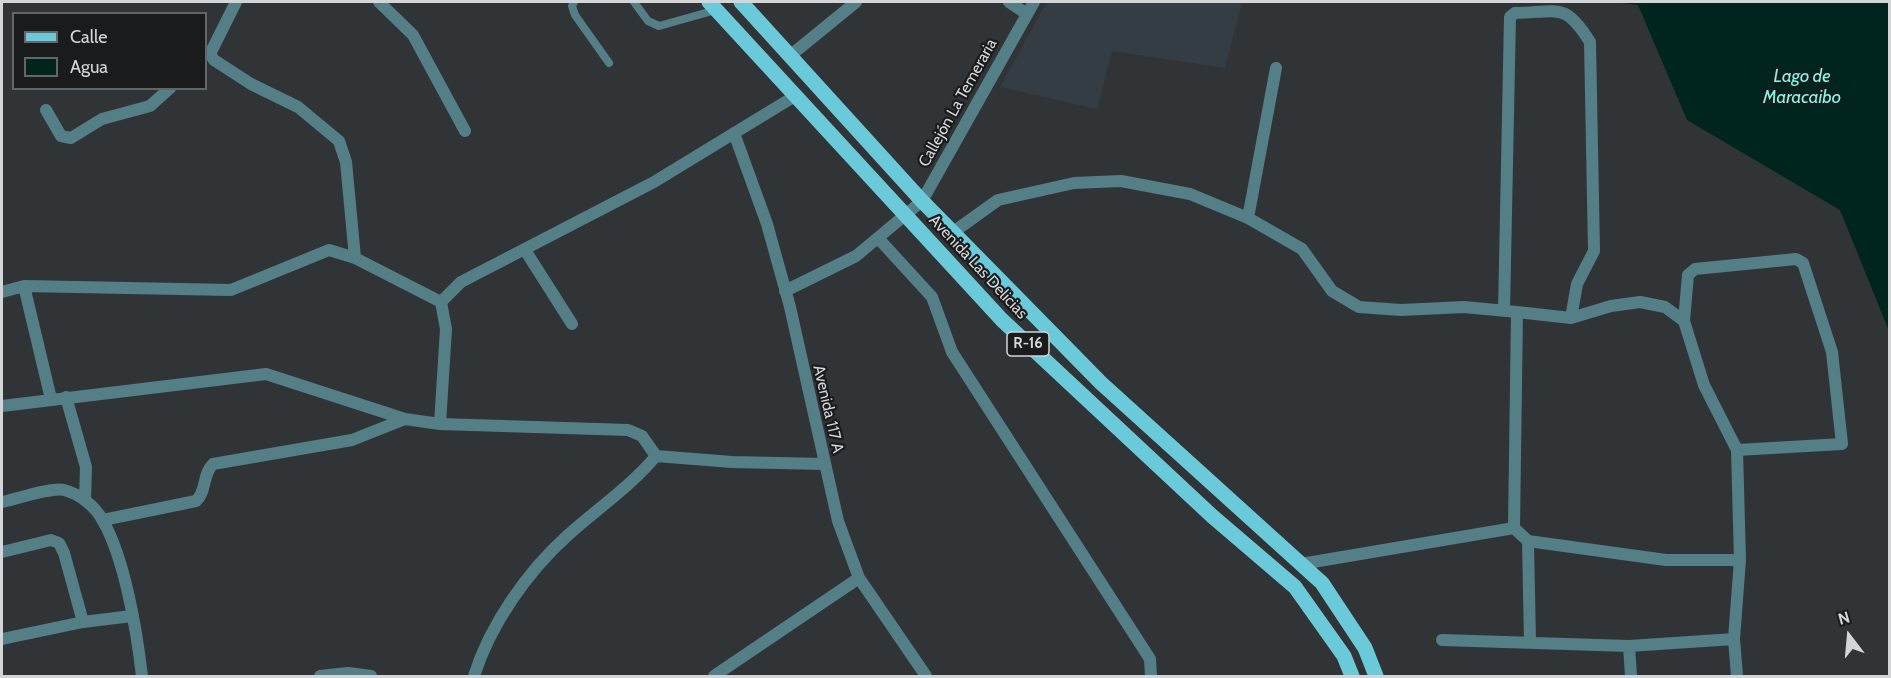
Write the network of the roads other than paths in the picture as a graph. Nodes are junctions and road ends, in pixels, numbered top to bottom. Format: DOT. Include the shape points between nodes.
graph roads {
  1 [pos="236,2"];
  2 [pos="379,2"];
  3 [pos="574,2"];
  4 [pos="634,2"];
  5 [pos="741,2"];
  6 [pos="856,2"];
  7 [pos="1009,2"];
  8 [pos="1034,2"];
  9 [pos="713,5"];
  10 [pos="1026,14"];
  11 [pos="208,54"];
  12 [pos="791,55"];
  13 [pos="609,63"];
  14 [pos="1276,68"];
  15 [pos="168,90"];
  16 [pos="795,96"];
  17 [pos="46,110"];
  18 [pos="465,131"];
  19 [pos="734,133"];
  20 [pos="922,201"];
  21 [pos="906,216"];
  22 [pos="1248,218"];
  23 [pos="952,233"];
  24 [pos="878,238"];
  25 [pos="525,250"];
  26 [pos="355,258"];
  27 [pos="24,286"];
  28 [pos="785,291"];
  29 [pos="2,292"];
  30 [pos="441,302"];
  31 [pos="1511,311"];
  32 [pos="1571,318"];
  33 [pos="1684,321"];
  34 [pos="572,324"];
  35 [pos="66,397"];
  36 [pos="51,399"];
  37 [pos="2,406"];
  38 [pos="405,419"];
  39 [pos="440,424"];
  40 [pos="1737,450"];
  41 [pos="656,456"];
  42 [pos="824,464"];
  43 [pos="85,500"];
  44 [pos="2,502"];
  45 [pos="103,520"];
  46 [pos="1514,528"];
  47 [pos="1528,541"];
  48 [pos="2,552"];
  49 [pos="1740,560"];
  50 [pos="1301,564"];
  51 [pos="859,578"];
  52 [pos="132,616"];
  53 [pos="83,622"];
  54 [pos="2,639"];
  55 [pos="1734,639"];
  56 [pos="1442,640"];
  57 [pos="1530,642"];
  58 [pos="1629,646"];
  59 [pos="348,675"];
  60 [pos="719,675"];
  61 [pos="142,676"];
  62 [pos="320,676"];
  63 [pos="371,676"];
  64 [pos="474,676"];
  65 [pos="926,676"];
  66 [pos="1151,676"];
  67 [pos="1352,676"];
  68 [pos="1376,676"];
  69 [pos="1631,676"];
  70 [pos="1737,676"];
  1 -- 11 [label="street"];
  2 -- 18 [label="street" via="413,35"];
  3 -- 13 [label="lane" via="575,15"];
  4 -- 9 [label="lane" via="648,21 659,26"];
  5 -- 12 [label="main road, Avenida Las Delicias / R-16"];
  6 -- 12 [label="street"];
  7 -- 10 [label="street"];
  8 -- 10 [label="street, Callejón La Temeraria"];
  9 -- 16 [label="main road, Avenida Las Delicias / R-16"];
  10 -- 20 [label="street, Callejón La Temeraria"];
  11 -- 26 [label="street" via="251,84 298,107 339,141 346,162"];
  12 -- 20 [label="main road, Avenida Las Delicias / R-16"];
  14 -- 22 [label="street"];
  15 -- 17 [label="street" via="150,106 102,119 71,138 61,136"];
  16 -- 19 [label="street"];
  16 -- 21 [label="main road, Avenida Las Delicias / R-16"];
  19 -- 25 [label="street" via="654,182"];
  19 -- 28 [label="street, Avenida 117 A" via="767,224"];
  20 -- 21 [label="street, Callejón La Temeraria"];
  20 -- 23 [label="main road, Avenida Las Delicias / R-16"];
  21 -- 24 [label="street, Callejón La Temeraria"];
  21 -- 67 [label="main road, Avenida Las Delicias / R-16" via="1002,320 1212,516 1295,586 1344,656"];
  22 -- 23 [label="street" via="1190,194 1121,181 1074,183 998,200"];
  22 -- 31 [label="street" via="1302,249 1332,291 1359,307"];
  23 -- 50 [label="main road, Avenida Las Delicias / R-16" via="1101,383"];
  24 -- 28 [label="street, Callejón La Temeraria" via="856,256"];
  24 -- 66 [label="street" via="932,297 952,352 1150,659"];
  25 -- 30 [label="street" via="461,282"];
  25 -- 34 [label="street"];
  26 -- 27 [label="street" via="329,250 231,290"];
  26 -- 30 [label="street"];
  27 -- 29 [label="street"];
  27 -- 36 [label="street"];
  28 -- 42 [label="street, Avenida 117 A"];
  30 -- 39 [label="street" via="446,329"];
  31 -- 32 [label="street"];
  31 -- 32 [label="street" via="1510,17 1515,13 1565,12 1590,42 1594,251 1577,284"];
  31 -- 46 [label="street"];
  32 -- 33 [label="street" via="1640,302 1665,307"];
  33 -- 40 [label="street" via="1704,384"];
  33 -- 40 [label="street" via="1688,275 1695,269 1796,259 1803,263 1832,352 1842,444"];
  35 -- 36 [label="street"];
  35 -- 38 [label="street" via="266,374"];
  35 -- 43 [label="street" via="86,467"];
  36 -- 37 [label="street"];
  38 -- 39 [label="street"];
  38 -- 45 [label="street" via="352,440 213,464 196,501"];
  39 -- 41 [label="street" via="628,430 642,435"];
  40 -- 49 [label="street"];
  41 -- 42 [label="street"];
  41 -- 64 [label="street" via="636,479 566,537 522,585 481,654"];
  42 -- 51 [label="street, Avenida 117 A" via="838,521"];
  43 -- 44 [label="street" via="63,490"];
  43 -- 45 [label="street"];
  45 -- 52 [label="street" via="122,572"];
  46 -- 47 [label="street"];
  46 -- 50 [label="street"];
  47 -- 49 [label="street" via="1666,560"];
  47 -- 57 [label="street"];
  48 -- 53 [label="street" via="51,540 59,543"];
  49 -- 55 [label="street"];
  50 -- 68 [label="main road, Avenida Las Delicias / R-16" via="1322,584 1365,648"];
  51 -- 60 [label="street"];
  51 -- 65 [label="street, Avenida 117 A"];
  52 -- 53 [label="street"];
  52 -- 61 [label="street"];
  53 -- 54 [label="street"];
  55 -- 58 [label="street"];
  55 -- 70 [label="street"];
  56 -- 57 [label="street"];
  57 -- 58 [label="street"];
  58 -- 69 [label="street"];
  59 -- 62 [label="street"];
  59 -- 63 [label="street"];
}
